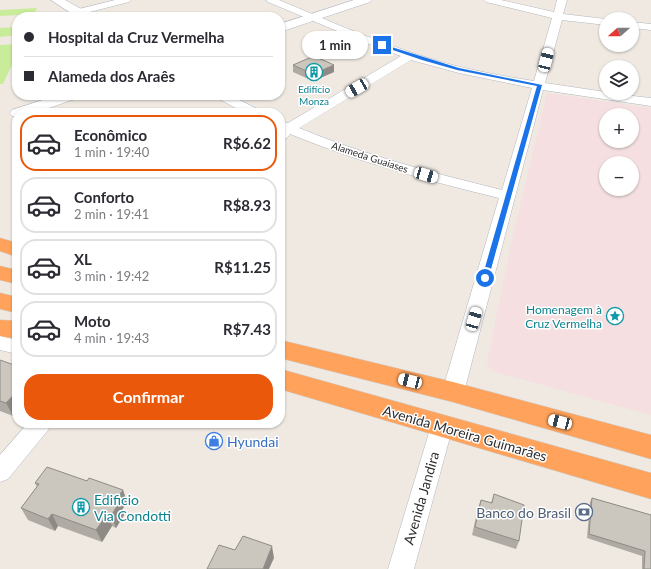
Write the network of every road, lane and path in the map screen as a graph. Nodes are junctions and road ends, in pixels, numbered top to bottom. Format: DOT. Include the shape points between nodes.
graph roads {
  1 [pos="57,0"];
  2 [pos="126,0"];
  3 [pos="271,0"];
  4 [pos="366,0"];
  5 [pos="489,0"];
  6 [pos="562,0"];
  7 [pos="77,12"];
  8 [pos="91,12"];
  9 [pos="557,16"];
  10 [pos="313,17"];
  11 [pos="599,21"];
  12 [pos="285,26"];
  13 [pos="639,26"];
  14 [pos="651,27"];
  15 [pos="411,55"];
  16 [pos="540,85"];
  17 [pos="57,100"];
  18 [pos="230,100"];
  19 [pos="651,102"];
  20 [pos="32,108"];
  21 [pos="245,108"];
  22 [pos="285,129"];
  23 [pos="285,131"];
  24 [pos="508,196"];
  25 [pos="0,273"];
  26 [pos="12,276"];
  27 [pos="0,301"];
  28 [pos="12,305"];
  29 [pos="0,328"];
  30 [pos="12,329"];
  31 [pos="0,343"];
  32 [pos="12,346"];
  33 [pos="285,350"];
  34 [pos="285,380"];
  35 [pos="453,392"];
  36 [pos="442,426"];
  37 [pos="37,428"];
  38 [pos="651,447"];
  39 [pos="0,472"];
  40 [pos="651,486"];
  41 [pos="401,569"];
  1 -- 7 [label="street"];
  2 -- 8 [label="street"];
  3 -- 10 [label="street"];
  4 -- 10 [label="street"];
  5 -- 9 [label="street"];
  6 -- 9 [label="street"];
  9 -- 11 [label="street"];
  9 -- 16 [label="street"];
  10 -- 12 [label="street"];
  10 -- 15 [label="street"];
  13 -- 14 [label="street"];
  15 -- 16 [label="street" via="458,70"];
  15 -- 22 [label="street"];
  16 -- 19 [label="street"];
  16 -- 24 [label="street"];
  17 -- 20 [label="street"];
  18 -- 21 [label="street"];
  23 -- 24 [label="street, Alameda Guaiases" via="359,155"];
  24 -- 35 [label="street"];
  25 -- 26 [label="highway"];
  27 -- 28 [label="highway"];
  29 -- 30 [label="highway"];
  31 -- 32 [label="street"];
  33 -- 35 [label="highway"];
  34 -- 36 [label="highway, Avenida Moreira Guimarães"];
  35 -- 38 [label="highway"];
  36 -- 40 [label="highway, Avenida Moreira Guimarães"];
  36 -- 41 [label="street, Avenida Jandira"];
  37 -- 39 [label="street"];
}
